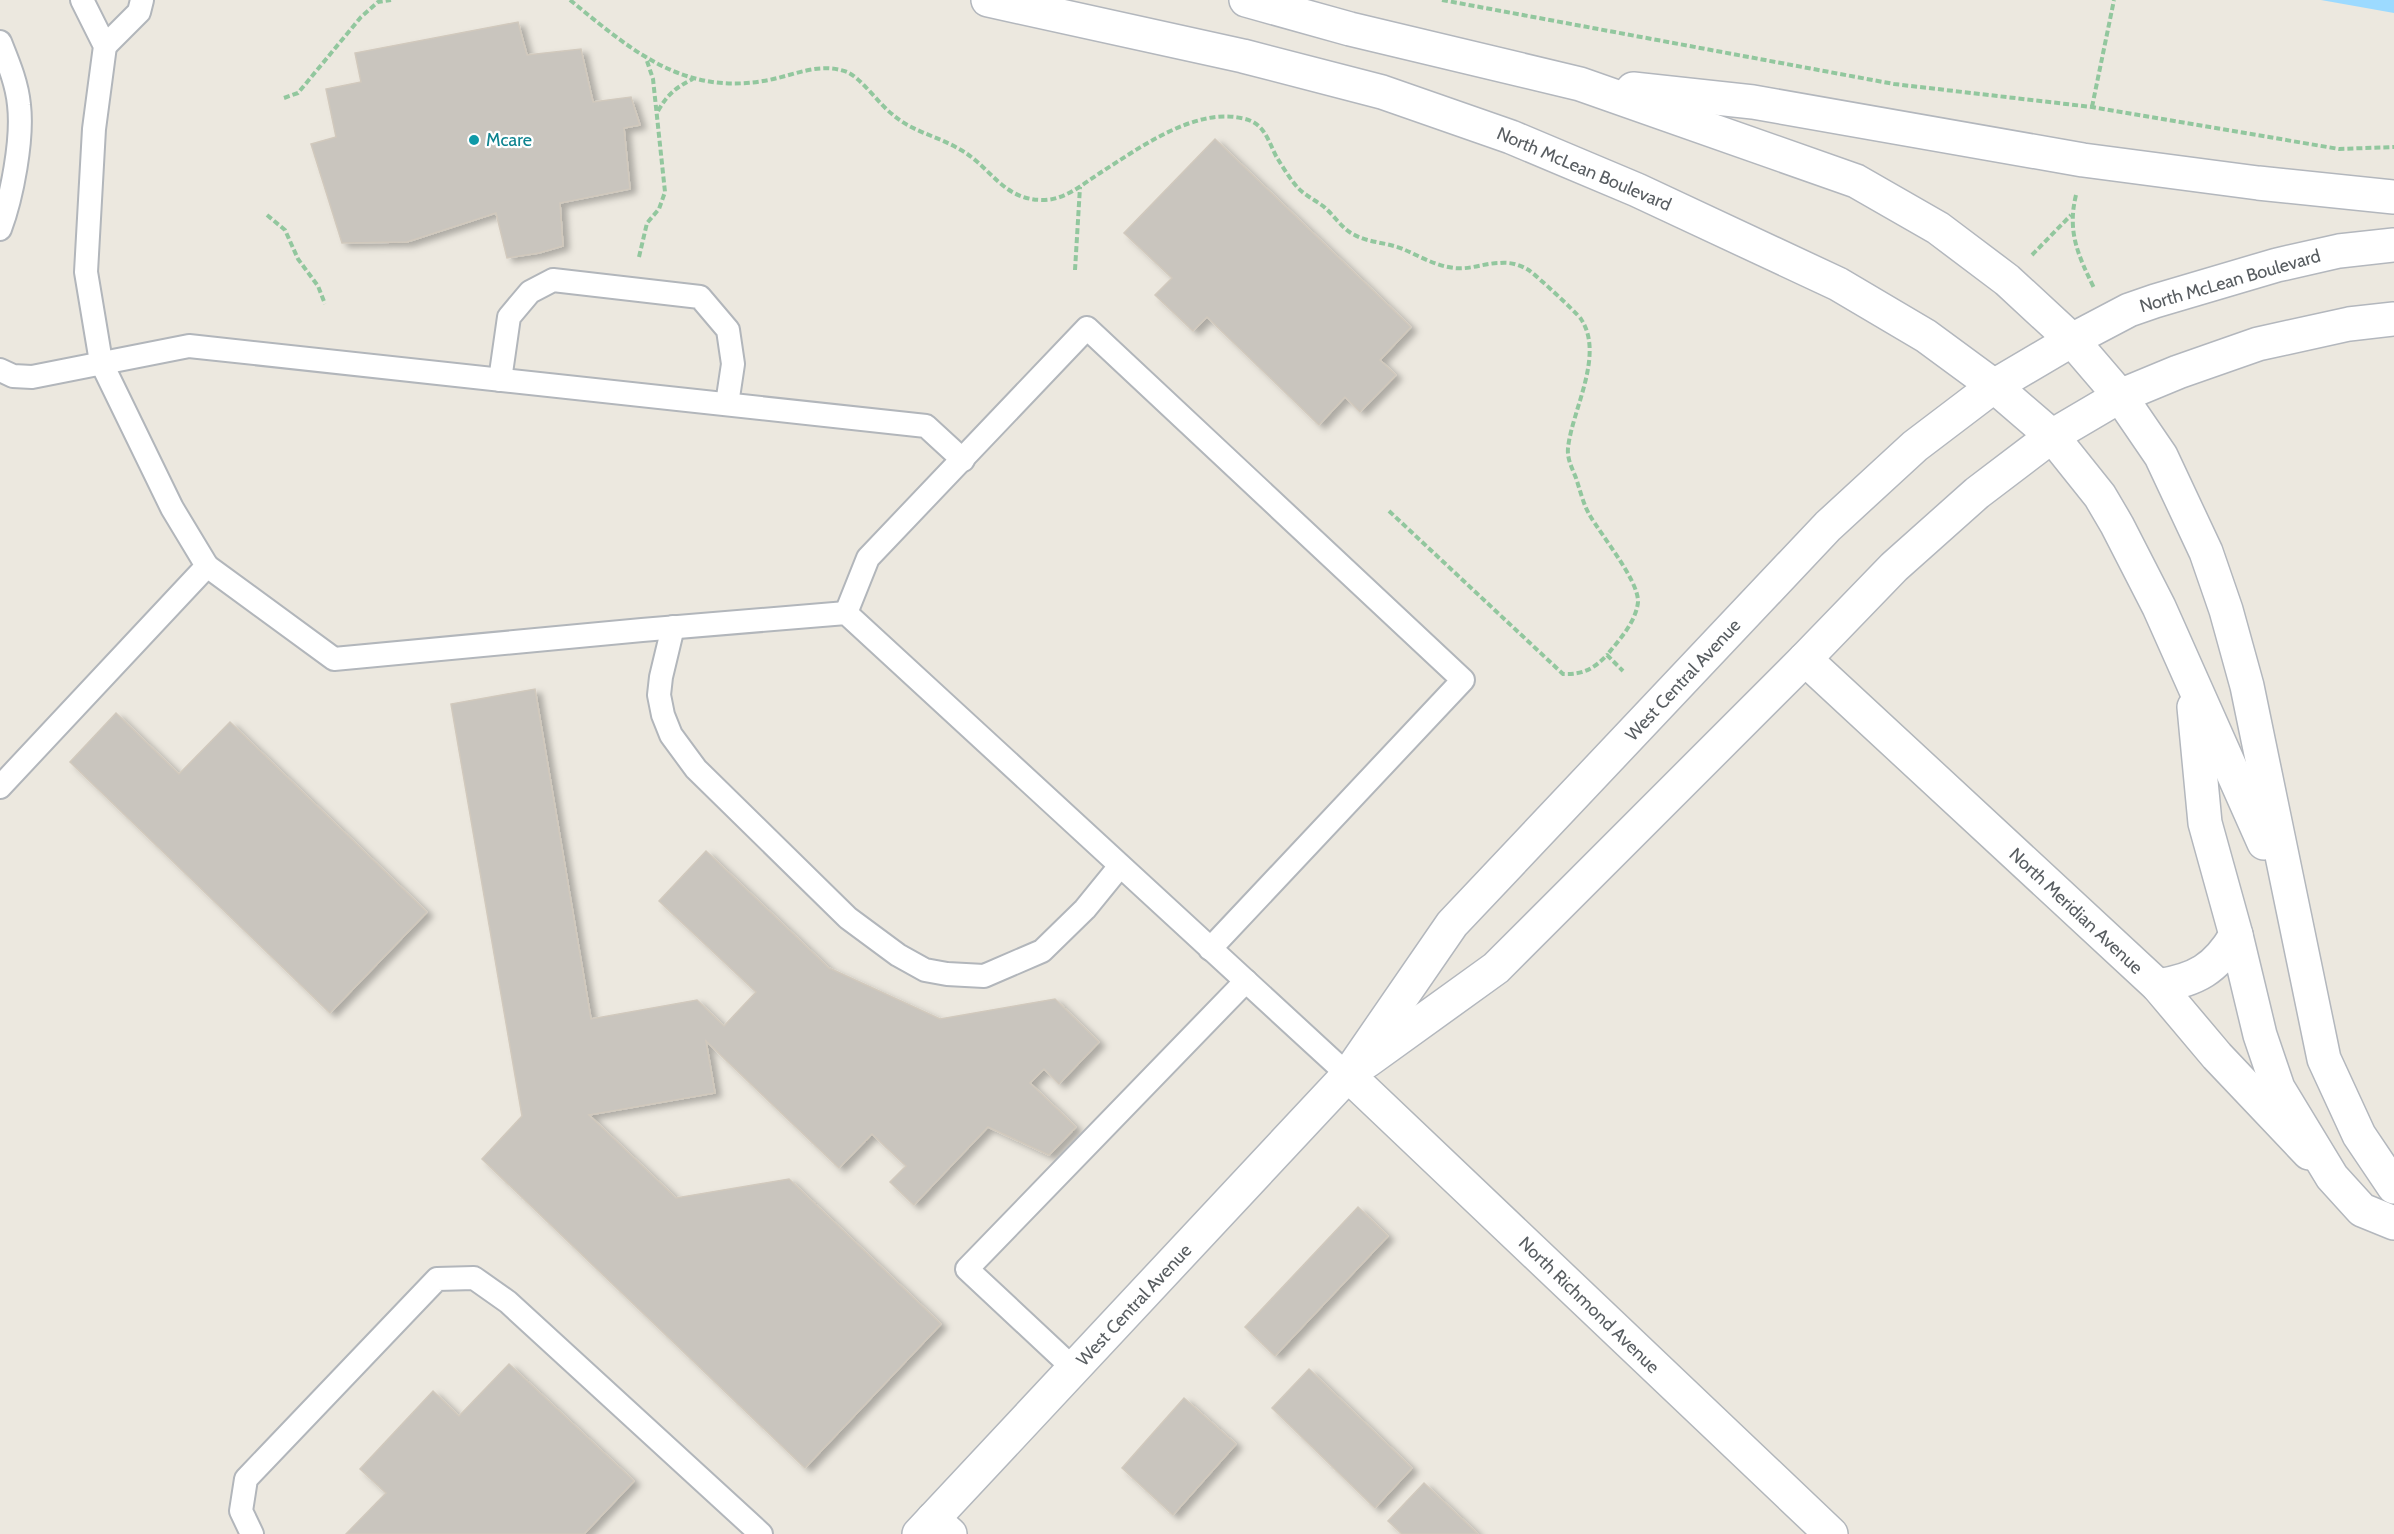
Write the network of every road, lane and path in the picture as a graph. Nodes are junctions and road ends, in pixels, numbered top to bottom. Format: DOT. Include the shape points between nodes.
graph roads {
  1 [pos="82,0"];
  2 [pos="142,0"];
  3 [pos="391,0"];
  4 [pos="570,0"];
  5 [pos="988,0"];
  6 [pos="1246,0"];
  7 [pos="1442,0"];
  8 [pos="2114,0"];
  9 [pos="0,42"];
  10 [pos="105,45"];
  11 [pos="645,57"];
  12 [pos="693,79"];
  13 [pos="1580,84"];
  14 [pos="284,99"];
  15 [pos="2092,107"];
  16 [pos="657,112"];
  17 [pos="2394,147"];
  18 [pos="2078,186"];
  19 [pos="1080,187"];
  20 [pos="2394,197"];
  21 [pos="2071,214"];
  22 [pos="267,215"];
  23 [pos="1,224"];
  24 [pos="2394,245"];
  25 [pos="639,257"];
  26 [pos="2026,261"];
  27 [pos="1076,270"];
  28 [pos="2097,294"];
  29 [pos="325,304"];
  30 [pos="2394,319"];
  31 [pos="2072,340"];
  32 [pos="101,362"];
  33 [pos="0,370"];
  34 [pos="500,380"];
  35 [pos="1994,386"];
  36 [pos="2120,396"];
  37 [pos="727,404"];
  38 [pos="2052,436"];
  39 [pos="963,460"];
  40 [pos="1389,511"];
  41 [pos="207,566"];
  42 [pos="846,613"];
  43 [pos="674,627"];
  44 [pos="1607,656"];
  45 [pos="1805,659"];
  46 [pos="1623,671"];
  47 [pos="2191,681"];
  48 [pos="0,787"];
  49 [pos="1120,866"];
  50 [pos="2292,910"];
  51 [pos="2236,935"];
  52 [pos="1210,949"];
  53 [pos="1246,981"];
  54 [pos="2158,986"];
  55 [pos="1348,1075"];
  56 [pos="2332,1177"];
  57 [pos="2394,1188"];
  58 [pos="2394,1223"];
  59 [pos="1074,1369"];
  60 [pos="934,1529"];
  61 [pos="252,1534"];
  62 [pos="761,1534"];
  63 [pos="1831,1534"];
  1 -- 10 [label="lane"];
  2 -- 10 [label="lane" via="139,12"];
  3 -- 14 [label="path" via="378,2 361,17 298,93"];
  4 -- 11 [label="path"];
  5 -- 35 [label="main road, North McLean Boulevard" via="1264,61 1382,92 1511,136 1838,284 1926,336"];
  6 -- 13 [label="main road"];
  7 -- 15 [label="path" via="1893,84"];
  8 -- 15 [label="path"];
  9 -- 23 [label="lane" via="19,105 19,147"];
  10 -- 32 [label="lane" via="93,129 86,272"];
  11 -- 12 [label="path" via="670,72"];
  11 -- 16 [label="path" via="653,79"];
  12 -- 16 [label="path" via="667,95"];
  12 -- 19 [label="path" via="738,85 820,67 850,72 894,117 918,132 962,150 1001,186 1021,196 1057,198"];
  13 -- 20 [label="main road" via="1753,102 2083,160"];
  13 -- 31 [label="main road" via="1856,181 1938,228 2007,280"];
  15 -- 17 [label="path" via="2339,149"];
  16 -- 25 [label="path" via="665,192 647,224"];
  18 -- 21 [label="path"];
  19 -- 27 [label="path"];
  19 -- 44 [label="path" via="1177,126 1220,115 1242,118 1269,136 1276,155 1298,188 1350,233 1456,269 1503,262 1530,272 1581,318 1587,335 1589,355 1568,448 1569,461 1588,511 1632,580 1638,601 1625,632"];
  21 -- 26 [label="path"];
  21 -- 28 [label="path" via="2074,238"];
  22 -- 29 [label="path" via="285,230"];
  24 -- 31 [label="main road, North McLean Boulevard" via="2339,251 2277,265 2166,297 2129,310"];
  30 -- 36 [label="main road" via="2349,324 2258,344"];
  31 -- 35 [label="main road, West Central Avenue"];
  31 -- 36 [label="main road"];
  32 -- 33 [label="lane" via="32,377 13,376"];
  32 -- 34 [label="lane" via="189,346"];
  32 -- 41 [label="lane" via="172,508"];
  34 -- 37 [label="lane"];
  34 -- 37 [label="lane" via="509,317 530,292 553,280 700,297 728,330 733,364"];
  35 -- 38 [label="main road, North McLean Boulevard"];
  35 -- 55 [label="main road, West Central Avenue" via="1915,446 1828,526 1452,924"];
  36 -- 38 [label="main road"];
  36 -- 50 [label="main road, North Meridian Avenue" via="2161,456 2206,552 2226,610 2247,686"];
  37 -- 39 [label="lane" via="926,426"];
  38 -- 45 [label="main road, West Central Avenue" via="1977,493 1894,567"];
  38 -- 47 [label="main road, North Meridian Avenue" via="2100,496 2117,525"];
  39 -- 42 [label="lane" via="868,558"];
  39 -- 52 [label="lane" via="1087,328 1463,680"];
  40 -- 44 [label="path" via="1563,674 1577,675"];
  41 -- 43 [label="lane" via="334,659"];
  41 -- 48 [label="lane"];
  42 -- 43 [label="lane"];
  42 -- 49 [label="lane"];
  43 -- 49 [label="lane" via="659,694 671,735 696,769 848,918 925,970 984,976 1042,951 1085,909"];
  44 -- 46 [label="path"];
  45 -- 54 [label="main road, North Meridian Avenue"];
  45 -- 55 [label="main road, West Central Avenue" via="1496,968"];
  47 -- 50 [label="main road, North Meridian Avenue"];
  47 -- 51 [label="main road, North Meridian Avenue" via="2205,823"];
  49 -- 52 [label="lane"];
  50 -- 57 [label="main road, North Meridian Avenue" via="2324,1059 2359,1136"];
  51 -- 54 [label="main road" via="2226,952 2198,976"];
  51 -- 56 [label="main road, North Meridian Avenue" via="2260,1035 2278,1088"];
  52 -- 53 [label="lane"];
  53 -- 55 [label="lane"];
  53 -- 59 [label="lane" via="967,1269"];
  54 -- 56 [label="main road, North Meridian Avenue" via="2217,1056"];
  55 -- 59 [label="main road, West Central Avenue"];
  55 -- 63 [label="main road, North Richmond Avenue"];
  56 -- 58 [label="main road, North Meridian Avenue" via="2362,1210"];
  59 -- 60 [label="main road, West Central Avenue"];
  61 -- 62 [label="lane" via="241,1511 246,1479 437,1280 474,1278 508,1302"];
}
